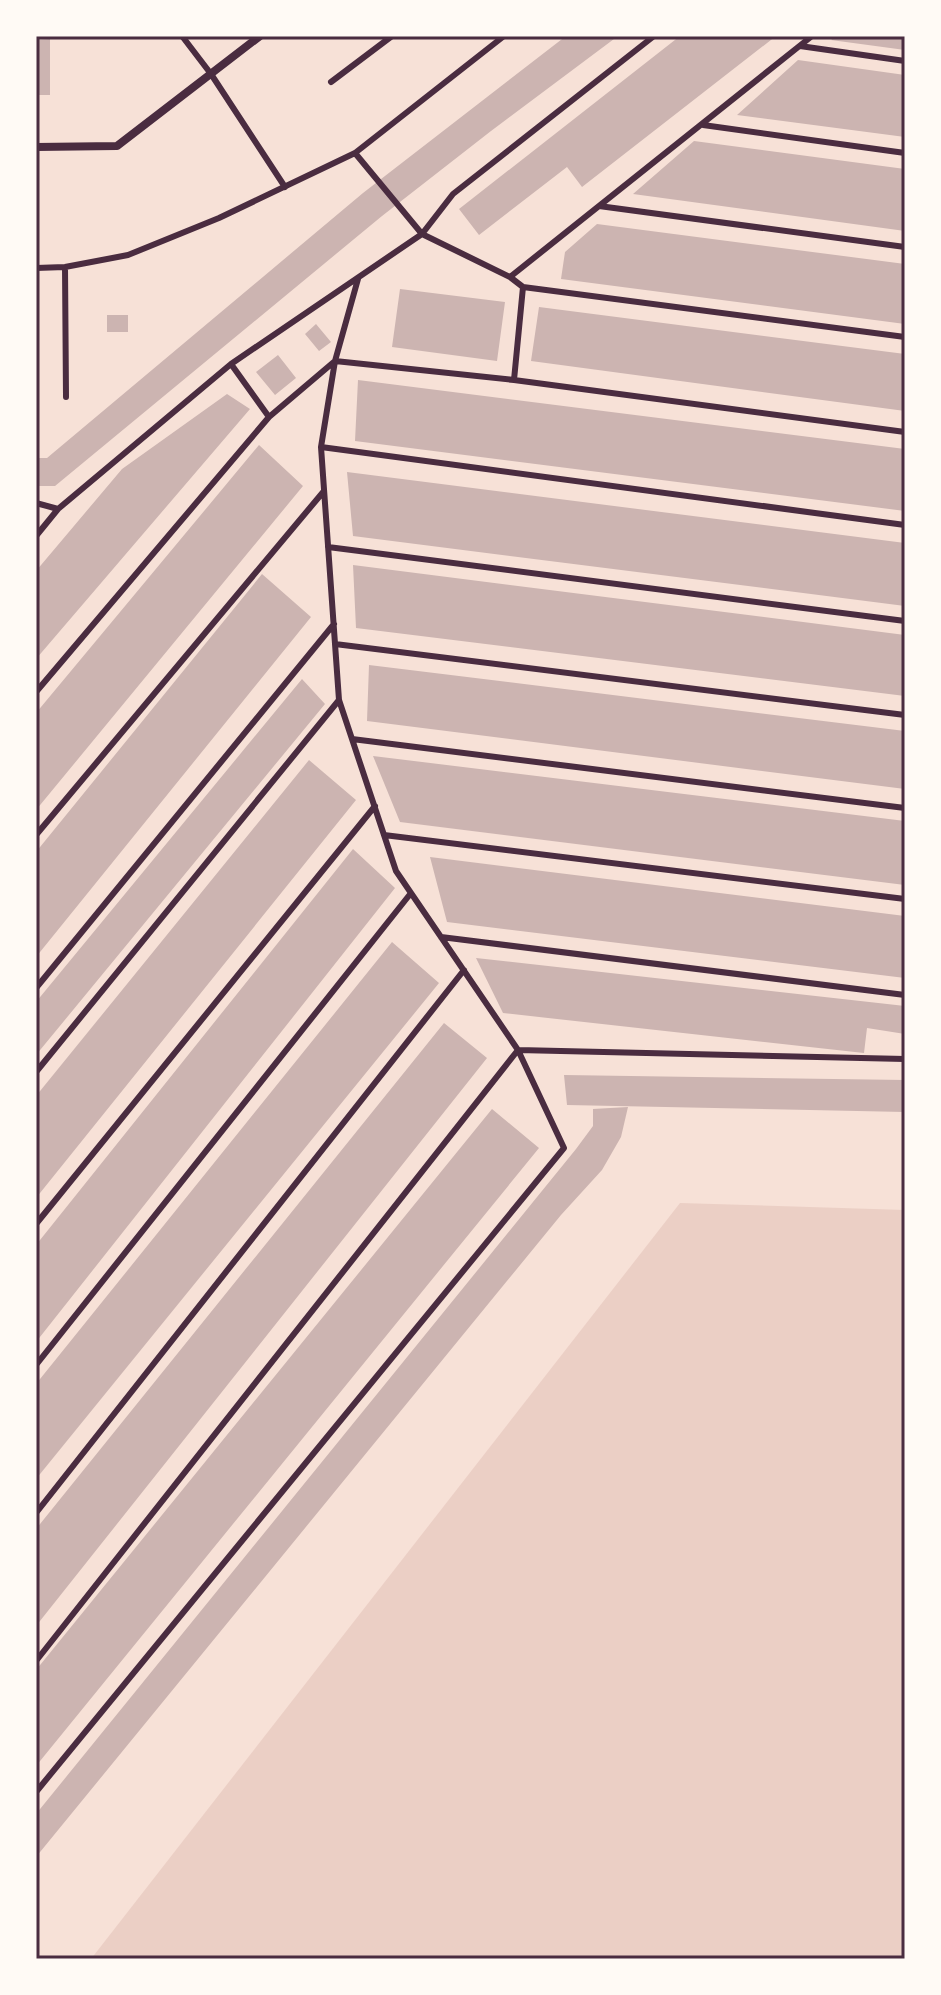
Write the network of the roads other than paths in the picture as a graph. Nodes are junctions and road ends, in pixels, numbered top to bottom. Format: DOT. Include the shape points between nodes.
graph roads {
  1 [pos="182,36"];
  2 [pos="260,36"];
  3 [pos="392,36"];
  4 [pos="504,36"];
  5 [pos="654,36"];
  6 [pos="812,36"];
  7 [pos="800,46"];
  8 [pos="905,61"];
  9 [pos="211,74"];
  10 [pos="331,82"];
  11 [pos="701,124"];
  12 [pos="36,147"];
  13 [pos="355,153"];
  14 [pos="905,153"];
  15 [pos="285,187"];
  16 [pos="599,206"];
  17 [pos="422,234"];
  18 [pos="905,247"];
  19 [pos="65,267"];
  20 [pos="36,268"];
  21 [pos="510,277"];
  22 [pos="358,279"];
  23 [pos="523,287"];
  24 [pos="905,337"];
  25 [pos="335,361"];
  26 [pos="231,364"];
  27 [pos="514,380"];
  28 [pos="66,397"];
  29 [pos="269,417"];
  30 [pos="905,432"];
  31 [pos="321,447"];
  32 [pos="324,490"];
  33 [pos="36,503"];
  34 [pos="58,509"];
  35 [pos="905,525"];
  36 [pos="36,536"];
  37 [pos="328,547"];
  38 [pos="905,621"];
  39 [pos="334,624"];
  40 [pos="335,644"];
  41 [pos="36,692"];
  42 [pos="339,700"];
  43 [pos="905,715"];
  44 [pos="352,739"];
  45 [pos="375,806"];
  46 [pos="905,808"];
  47 [pos="36,835"];
  48 [pos="384,835"];
  49 [pos="411,893"];
  50 [pos="905,899"];
  51 [pos="441,937"];
  52 [pos="464,970"];
  53 [pos="36,988"];
  54 [pos="905,995"];
  55 [pos="518,1050"];
  56 [pos="905,1059"];
  57 [pos="36,1072"];
  58 [pos="36,1224"];
  59 [pos="36,1365"];
  60 [pos="36,1513"];
  61 [pos="36,1661"];
  62 [pos="36,1792"];
  1 -- 9 [label="lane"];
  2 -- 9 [label="street"];
  3 -- 10 [label="lane"];
  4 -- 13 [label="lane"];
  5 -- 17 [label="lane" via="453,194"];
  6 -- 7 [label="lane"];
  7 -- 8 [label="lane"];
  7 -- 11 [label="lane"];
  9 -- 12 [label="street" via="117,146"];
  9 -- 15 [label="lane"];
  11 -- 14 [label="lane"];
  11 -- 16 [label="lane"];
  13 -- 15 [label="lane"];
  13 -- 17 [label="lane"];
  15 -- 19 [label="lane" via="128,255"];
  16 -- 18 [label="lane"];
  16 -- 21 [label="lane"];
  17 -- 21 [label="lane"];
  17 -- 22 [label="lane"];
  19 -- 20 [label="lane"];
  19 -- 28 [label="lane"];
  21 -- 23 [label="lane"];
  22 -- 25 [label="lane"];
  22 -- 26 [label="lane"];
  23 -- 24 [label="lane"];
  23 -- 27 [label="lane"];
  25 -- 27 [label="lane"];
  25 -- 29 [label="lane"];
  25 -- 31 [label="lane"];
  26 -- 29 [label="lane"];
  26 -- 34 [label="lane"];
  27 -- 30 [label="lane"];
  29 -- 41 [label="lane"];
  31 -- 32 [label="lane"];
  31 -- 35 [label="lane"];
  32 -- 37 [label="lane"];
  32 -- 47 [label="lane"];
  33 -- 34 [label="lane"];
  34 -- 36 [label="lane"];
  37 -- 38 [label="lane"];
  37 -- 39 [label="lane"];
  39 -- 40 [label="lane"];
  39 -- 53 [label="lane"];
  40 -- 42 [label="lane"];
  40 -- 43 [label="lane"];
  42 -- 44 [label="lane"];
  42 -- 57 [label="lane"];
  44 -- 45 [label="lane"];
  44 -- 46 [label="lane"];
  45 -- 48 [label="lane"];
  45 -- 58 [label="lane"];
  48 -- 49 [label="lane" via="396,871"];
  48 -- 50 [label="lane"];
  49 -- 51 [label="lane"];
  49 -- 59 [label="lane"];
  51 -- 52 [label="lane"];
  51 -- 54 [label="lane"];
  52 -- 55 [label="lane"];
  52 -- 60 [label="lane"];
  55 -- 56 [label="lane"];
  55 -- 61 [label="lane"];
  55 -- 62 [label="lane" via="564,1148"];
}
